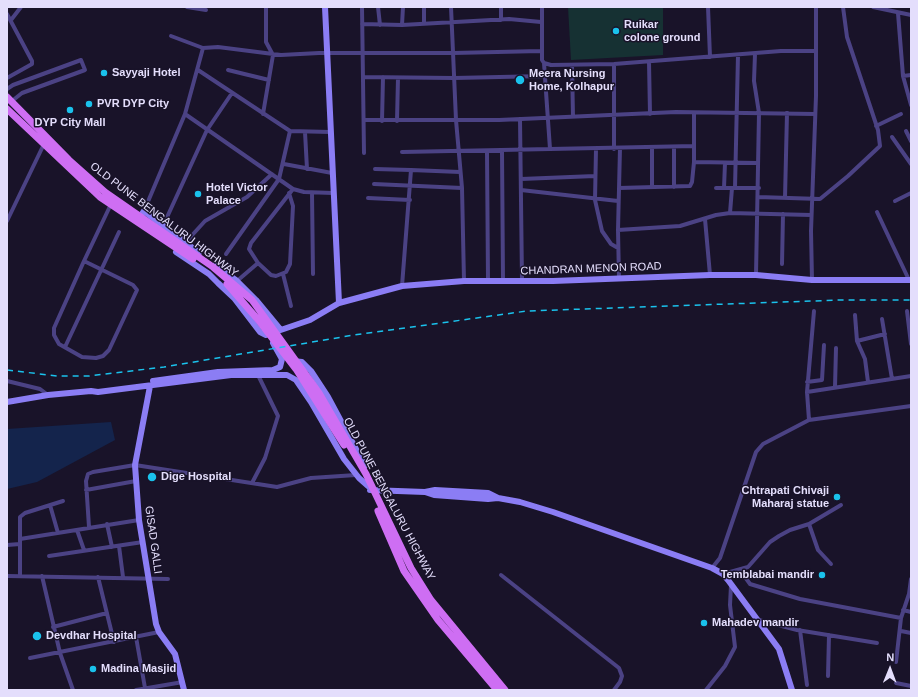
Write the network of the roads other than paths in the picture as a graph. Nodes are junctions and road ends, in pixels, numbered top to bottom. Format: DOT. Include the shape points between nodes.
graph roads {
  1 [pos="21,7"];
  2 [pos="187,7"];
  3 [pos="266,7"];
  4 [pos="325,7"];
  5 [pos="362,7"];
  6 [pos="378,7"];
  7 [pos="403,7"];
  8 [pos="424,7"];
  9 [pos="451,7"];
  10 [pos="501,7"];
  11 [pos="542,7"];
  12 [pos="708,7"];
  13 [pos="816,7"];
  14 [pos="843,7"];
  15 [pos="873,7"];
  16 [pos="206,10"];
  17 [pos="898,13"];
  18 [pos="910,13"];
  19 [pos="7,14"];
  20 [pos="11,20"];
  21 [pos="501,20"];
  22 [pos="541,22"];
  23 [pos="424,23"];
  24 [pos="452,23"];
  25 [pos="362,24"];
  26 [pos="380,25"];
  27 [pos="402,25"];
  28 [pos="171,36"];
  29 [pos="203,48"];
  30 [pos="541,50"];
  31 [pos="816,51"];
  32 [pos="326,53"];
  33 [pos="454,53"];
  34 [pos="363,54"];
  35 [pos="755,54"];
  36 [pos="273,55"];
  37 [pos="738,55"];
  38 [pos="710,57"];
  39 [pos="649,62"];
  40 [pos="544,64"];
  41 [pos="614,64"];
  42 [pos="572,65"];
  43 [pos="198,70"];
  44 [pos="228,70"];
  45 [pos="911,75"];
  46 [pos="545,76"];
  47 [pos="903,76"];
  48 [pos="363,77"];
  49 [pos="383,77"];
  50 [pos="7,78"];
  51 [pos="398,78"];
  52 [pos="454,78"];
  53 [pos="269,80"];
  54 [pos="7,89"];
  55 [pos="909,89"];
  56 [pos="232,93"];
  57 [pos="10,99"];
  58 [pos="911,105"];
  59 [pos="7,110"];
  60 [pos="694,112"];
  61 [pos="736,113"];
  62 [pos="760,113"];
  63 [pos="787,113"];
  64 [pos="185,114"];
  65 [pos="263,114"];
  66 [pos="650,114"];
  67 [pos="815,114"];
  68 [pos="901,114"];
  69 [pos="615,115"];
  70 [pos="572,116"];
  71 [pos="547,117"];
  72 [pos="520,119"];
  73 [pos="364,120"];
  74 [pos="456,120"];
  75 [pos="382,121"];
  76 [pos="397,121"];
  77 [pos="876,126"];
  78 [pos="207,130"];
  79 [pos="290,131"];
  80 [pos="906,131"];
  81 [pos="305,132"];
  82 [pos="330,132"];
  83 [pos="892,137"];
  84 [pos="911,141"];
  85 [pos="44,144"];
  86 [pos="694,146"];
  87 [pos="652,147"];
  88 [pos="674,147"];
  89 [pos="614,148"];
  90 [pos="620,148"];
  91 [pos="550,149"];
  92 [pos="596,149"];
  93 [pos="521,150"];
  94 [pos="458,151"];
  95 [pos="487,151"];
  96 [pos="502,151"];
  97 [pos="402,152"];
  98 [pos="364,153"];
  99 [pos="694,162"];
  100 [pos="725,163"];
  101 [pos="735,163"];
  102 [pos="758,163"];
  103 [pos="284,164"];
  104 [pos="911,164"];
  105 [pos="306,169"];
  106 [pos="375,169"];
  107 [pos="411,170"];
  108 [pos="460,172"];
  109 [pos="332,173"];
  110 [pos="272,174"];
  111 [pos="596,176"];
  112 [pos="279,179"];
  113 [pos="521,179"];
  114 [pos="374,184"];
  115 [pos="410,186"];
  116 [pos="652,187"];
  117 [pos="674,187"];
  118 [pos="462,188"];
  119 [pos="619,188"];
  120 [pos="716,188"];
  121 [pos="724,188"];
  122 [pos="733,188"];
  123 [pos="759,188"];
  124 [pos="293,189"];
  125 [pos="521,190"];
  126 [pos="289,193"];
  127 [pos="312,193"];
  128 [pos="333,193"];
  129 [pos="911,194"];
  130 [pos="758,197"];
  131 [pos="368,198"];
  132 [pos="785,198"];
  133 [pos="410,200"];
  134 [pos="595,200"];
  135 [pos="813,200"];
  136 [pos="112,201"];
  137 [pos="618,201"];
  138 [pos="895,201"];
  139 [pos="877,212"];
  140 [pos="730,213"];
  141 [pos="758,213"];
  142 [pos="783,214"];
  143 [pos="811,215"];
  144 [pos="141,217"];
  145 [pos="705,219"];
  146 [pos="7,221"];
  147 [pos="163,226"];
  148 [pos="618,230"];
  149 [pos="120,232"];
  150 [pos="185,243"];
  151 [pos="618,248"];
  152 [pos="226,254"];
  153 [pos="84,261"];
  154 [pos="258,263"];
  155 [pos="782,264"];
  156 [pos="101,269"];
  157 [pos="283,274"];
  158 [pos="313,274"];
  159 [pos="710,275"];
  160 [pos="756,276"];
  161 [pos="619,279"];
  162 [pos="812,280"];
  163 [pos="910,280"];
  164 [pos="237,281"];
  165 [pos="464,281"];
  166 [pos="488,281"];
  167 [pos="503,281"];
  168 [pos="522,281"];
  169 [pos="402,286"];
  170 [pos="339,303"];
  171 [pos="291,306"];
  172 [pos="814,311"];
  173 [pos="906,311"];
  174 [pos="855,315"];
  175 [pos="882,319"];
  176 [pos="280,330"];
  177 [pos="885,334"];
  178 [pos="271,336"];
  179 [pos="857,341"];
  180 [pos="911,344"];
  181 [pos="824,345"];
  182 [pos="65,347"];
  183 [pos="836,348"];
  184 [pos="261,375"];
  185 [pos="911,376"];
  186 [pos="892,379"];
  187 [pos="7,382"];
  188 [pos="807,382"];
  189 [pos="868,382"];
  190 [pos="150,386"];
  191 [pos="835,387"];
  192 [pos="90,391"];
  193 [pos="807,392"];
  194 [pos="48,395"];
  195 [pos="7,402"];
  196 [pos="911,406"];
  197 [pos="809,420"];
  198 [pos="135,465"];
  199 [pos="362,475"];
  200 [pos="136,481"];
  201 [pos="252,483"];
  202 [pos="371,488"];
  203 [pos="86,490"];
  204 [pos="63,501"];
  205 [pos="50,505"];
  206 [pos="840,505"];
  207 [pos="139,520"];
  208 [pos="108,524"];
  209 [pos="809,524"];
  210 [pos="89,527"];
  211 [pos="77,530"];
  212 [pos="58,532"];
  213 [pos="20,542"];
  214 [pos="143,542"];
  215 [pos="7,545"];
  216 [pos="118,546"];
  217 [pos="112,547"];
  218 [pos="84,550"];
  219 [pos="49,556"];
  220 [pos="831,564"];
  221 [pos="712,568"];
  222 [pos="740,570"];
  223 [pos="723,574"];
  224 [pos="501,575"];
  225 [pos="7,576"];
  226 [pos="20,576"];
  227 [pos="42,576"];
  228 [pos="98,577"];
  229 [pos="123,578"];
  230 [pos="149,578"];
  231 [pos="168,579"];
  232 [pos="911,579"];
  233 [pos="730,583"];
  234 [pos="910,594"];
  235 [pos="903,610"];
  236 [pos="911,612"];
  237 [pos="107,614"];
  238 [pos="901,618"];
  239 [pos="759,620"];
  240 [pos="53,626"];
  241 [pos="800,630"];
  242 [pos="901,631"];
  243 [pos="159,632"];
  244 [pos="911,633"];
  245 [pos="829,635"];
  246 [pos="136,637"];
  247 [pos="114,642"];
  248 [pos="877,643"];
  249 [pos="60,653"];
  250 [pos="30,658"];
  251 [pos="896,662"];
  252 [pos="828,676"];
  253 [pos="183,682"];
  254 [pos="896,683"];
  255 [pos="807,685"];
  256 [pos="911,686"];
  257 [pos="145,688"];
  258 [pos="73,690"];
  259 [pos="136,690"];
  260 [pos="184,690"];
  261 [pos="497,690"];
  262 [pos="505,690"];
  263 [pos="614,690"];
  264 [pos="706,690"];
  265 [pos="792,690"];
  1 -- 20 [label="street"];
  2 -- 16 [label="street"];
  3 -- 36 [label="street" via="266,42"];
  4 -- 32 [label="street"];
  5 -- 25 [label="street"];
  6 -- 26 [label="street"];
  7 -- 27 [label="street"];
  8 -- 23 [label="street"];
  9 -- 24 [label="street"];
  10 -- 21 [label="street"];
  11 -- 22 [label="street"];
  12 -- 38 [label="street"];
  13 -- 31 [label="street"];
  14 -- 77 [label="street" via="847,37"];
  15 -- 17 [label="street"];
  17 -- 18 [label="street"];
  17 -- 47 [label="street"];
  19 -- 20 [label="street"];
  20 -- 50 [label="street" via="32,64"];
  21 -- 22 [label="street"];
  21 -- 24 [label="street"];
  22 -- 30 [label="street"];
  23 -- 24 [label="street"];
  23 -- 27 [label="street"];
  24 -- 33 [label="street"];
  25 -- 26 [label="street"];
  25 -- 34 [label="street"];
  26 -- 27 [label="street"];
  28 -- 29 [label="street"];
  29 -- 36 [label="street" via="218,47"];
  29 -- 43 [label="street"];
  30 -- 33 [label="street"];
  30 -- 40 [label="street"];
  31 -- 35 [label="street"];
  31 -- 67 [label="street"];
  32 -- 34 [label="street"];
  32 -- 36 [label="street"];
  32 -- 82 [label="street"];
  33 -- 34 [label="street"];
  33 -- 52 [label="street"];
  34 -- 48 [label="street"];
  35 -- 37 [label="street"];
  35 -- 62 [label="street" via="754,82"];
  36 -- 53 [label="street"];
  37 -- 38 [label="street"];
  37 -- 61 [label="street"];
  38 -- 39 [label="street"];
  39 -- 41 [label="street"];
  39 -- 66 [label="street"];
  40 -- 42 [label="street"];
  40 -- 46 [label="street"];
  41 -- 42 [label="street"];
  41 -- 69 [label="street"];
  42 -- 70 [label="street"];
  43 -- 56 [label="street"];
  43 -- 64 [label="street"];
  44 -- 53 [label="street"];
  45 -- 47 [label="street"];
  46 -- 52 [label="street"];
  46 -- 71 [label="street"];
  47 -- 55 [label="street"];
  48 -- 49 [label="street"];
  48 -- 73 [label="street"];
  49 -- 51 [label="street"];
  49 -- 75 [label="street"];
  51 -- 52 [label="street"];
  51 -- 76 [label="street"];
  52 -- 74 [label="street"];
  53 -- 65 [label="street"];
  54 -- 57 [label="street" via="81,60 85,70 22,92"];
  55 -- 58 [label="street"];
  56 -- 65 [label="street"];
  56 -- 78 [label="street"];
  57 -- 136 [label="main road, OLD PUNE BENGALURU HIGHWAY" via="68,160"];
  59 -- 85 [label="main road, OLD PUNE BENGALURU HIGHWAY"];
  60 -- 61 [label="street"];
  60 -- 66 [label="street"];
  60 -- 86 [label="street"];
  61 -- 62 [label="street"];
  61 -- 101 [label="street"];
  62 -- 63 [label="street"];
  62 -- 102 [label="street"];
  63 -- 67 [label="street"];
  63 -- 132 [label="street"];
  64 -- 78 [label="street"];
  64 -- 144 [label="street"];
  65 -- 79 [label="street"];
  66 -- 69 [label="street"];
  67 -- 135 [label="street"];
  68 -- 77 [label="street"];
  69 -- 70 [label="street"];
  69 -- 89 [label="street"];
  70 -- 71 [label="street"];
  71 -- 72 [label="street"];
  71 -- 91 [label="street"];
  72 -- 74 [label="street"];
  72 -- 93 [label="street"];
  73 -- 75 [label="street"];
  73 -- 98 [label="street"];
  74 -- 76 [label="street"];
  74 -- 94 [label="street"];
  75 -- 76 [label="street"];
  77 -- 135 [label="street" via="880,141 879,149 827,195"];
  78 -- 110 [label="street"];
  78 -- 147 [label="street"];
  79 -- 81 [label="street"];
  79 -- 103 [label="street"];
  80 -- 84 [label="street"];
  81 -- 82 [label="street"];
  81 -- 105 [label="street"];
  82 -- 109 [label="street"];
  83 -- 104 [label="street"];
  85 -- 136 [label="main road, OLD PUNE BENGALURU HIGHWAY" via="95,192"];
  85 -- 146 [label="street"];
  86 -- 88 [label="street"];
  86 -- 99 [label="street"];
  87 -- 88 [label="street"];
  87 -- 90 [label="street"];
  87 -- 116 [label="street"];
  88 -- 117 [label="street"];
  89 -- 90 [label="street"];
  89 -- 92 [label="street"];
  90 -- 119 [label="street"];
  91 -- 92 [label="street"];
  91 -- 93 [label="street"];
  92 -- 111 [label="street"];
  93 -- 96 [label="street"];
  93 -- 113 [label="street"];
  94 -- 95 [label="street"];
  94 -- 97 [label="street"];
  94 -- 108 [label="street"];
  95 -- 96 [label="street"];
  95 -- 166 [label="street"];
  96 -- 167 [label="street"];
  99 -- 100 [label="street"];
  99 -- 117 [label="street" via="692,184 687,187"];
  100 -- 101 [label="street"];
  100 -- 121 [label="street"];
  101 -- 102 [label="street"];
  101 -- 122 [label="street"];
  102 -- 123 [label="street"];
  103 -- 105 [label="street"];
  103 -- 112 [label="street"];
  105 -- 109 [label="street"];
  106 -- 107 [label="street"];
  107 -- 108 [label="street"];
  107 -- 115 [label="street"];
  108 -- 118 [label="street"];
  109 -- 128 [label="street"];
  110 -- 112 [label="street"];
  110 -- 150 [label="street" via="247,197 206,221"];
  111 -- 113 [label="street"];
  111 -- 134 [label="street"];
  112 -- 124 [label="street"];
  112 -- 152 [label="street"];
  113 -- 125 [label="street"];
  114 -- 115 [label="street"];
  115 -- 118 [label="street"];
  115 -- 133 [label="street"];
  116 -- 117 [label="street"];
  116 -- 119 [label="street"];
  118 -- 165 [label="street"];
  119 -- 137 [label="street"];
  120 -- 121 [label="street"];
  121 -- 122 [label="street"];
  122 -- 123 [label="street"];
  122 -- 140 [label="street"];
  123 -- 130 [label="street"];
  124 -- 126 [label="street"];
  124 -- 127 [label="street"];
  125 -- 134 [label="street"];
  125 -- 168 [label="street"];
  126 -- 154 [label="street" via="249,246"];
  126 -- 157 [label="street" via="293,206 290,264"];
  127 -- 128 [label="street"];
  127 -- 158 [label="street"];
  128 -- 170 [label="street"];
  129 -- 138 [label="street"];
  130 -- 132 [label="street"];
  130 -- 141 [label="street"];
  131 -- 133 [label="street"];
  132 -- 135 [label="street"];
  133 -- 169 [label="street"];
  134 -- 137 [label="street"];
  134 -- 151 [label="street" via="602,231 611,244"];
  135 -- 143 [label="street"];
  136 -- 144 [label="main road, OLD PUNE BENGALURU HIGHWAY"];
  136 -- 153 [label="street"];
  137 -- 148 [label="street"];
  139 -- 163 [label="street"];
  140 -- 141 [label="street"];
  140 -- 145 [label="street"];
  141 -- 142 [label="street"];
  141 -- 160 [label="street"];
  142 -- 143 [label="street"];
  142 -- 155 [label="street"];
  143 -- 162 [label="street"];
  144 -- 147 [label="street"];
  144 -- 176 [label="street, CHANDRAN MENON ROAD" via="150,234 214,279 234,298 262,334"];
  144 -- 178 [label="main road, OLD PUNE BENGALURU HIGHWAY" via="210,269 243,301"];
  144 -- 199 [label="main road, OLD PUNE BENGALURU HIGHWAY" via="213,267 252,300 310,378"];
  145 -- 148 [label="street" via="680,226"];
  145 -- 159 [label="street"];
  147 -- 150 [label="street"];
  148 -- 151 [label="street"];
  149 -- 156 [label="street"];
  150 -- 164 [label="street"];
  151 -- 161 [label="street"];
  153 -- 156 [label="street"];
  153 -- 182 [label="street" via="54,328 55,339"];
  154 -- 157 [label="street" via="271,275"];
  154 -- 164 [label="street"];
  156 -- 182 [label="street"];
  156 -- 182 [label="street" via="136,287 137,293 109,350 103,356 89,358"];
  157 -- 171 [label="street"];
  159 -- 160 [label="street, CHANDRAN MENON ROAD"];
  159 -- 161 [label="street, CHANDRAN MENON ROAD"];
  160 -- 162 [label="street, CHANDRAN MENON ROAD"];
  161 -- 168 [label="street, CHANDRAN MENON ROAD"];
  162 -- 163 [label="street, CHANDRAN MENON ROAD"];
  164 -- 176 [label="street"];
  165 -- 166 [label="street, CHANDRAN MENON ROAD"];
  165 -- 169 [label="street, CHANDRAN MENON ROAD"];
  166 -- 167 [label="street, CHANDRAN MENON ROAD"];
  167 -- 168 [label="street, CHANDRAN MENON ROAD"];
  169 -- 170 [label="street, CHANDRAN MENON ROAD"];
  170 -- 176 [label="street, CHANDRAN MENON ROAD" via="310,320"];
  172 -- 188 [label="street"];
  173 -- 180 [label="street"];
  174 -- 179 [label="street"];
  175 -- 177 [label="street"];
  177 -- 179 [label="street"];
  177 -- 186 [label="street"];
  178 -- 192 [label="street" via="282,359 280,367 274,370 218,372 108,386"];
  178 -- 199 [label="main road, OLD PUNE BENGALURU HIGHWAY" via="296,369"];
  179 -- 189 [label="street" via="865,359"];
  181 -- 188 [label="street" via="822,380"];
  183 -- 191 [label="street"];
  184 -- 190 [label="street"];
  184 -- 199 [label="street" via="287,375 296,380 344,459"];
  184 -- 201 [label="street" via="278,416 265,458"];
  184 -- 202 [label="street" via="286,360 302,362 308,367 347,431 372,479"];
  185 -- 186 [label="street"];
  186 -- 189 [label="street"];
  187 -- 194 [label="street" via="40,389"];
  188 -- 193 [label="street"];
  189 -- 191 [label="street"];
  190 -- 192 [label="street"];
  190 -- 198 [label="street, GISAD GALLI"];
  191 -- 193 [label="street"];
  192 -- 194 [label="street"];
  193 -- 197 [label="street"];
  194 -- 195 [label="street"];
  196 -- 197 [label="street"];
  197 -- 221 [label="street" via="763,444 756,452 720,558"];
  198 -- 200 [label="street, GISAD GALLI"];
  198 -- 201 [label="street"];
  198 -- 203 [label="street" via="93,472 86,477"];
  199 -- 201 [label="street" via="311,478 276,487"];
  199 -- 202 [label="main road, OLD PUNE BENGALURU HIGHWAY"];
  200 -- 203 [label="street"];
  200 -- 207 [label="street, GISAD GALLI"];
  202 -- 221 [label="street" via="520,502"];
  202 -- 261 [label="main road, OLD PUNE BENGALURU HIGHWAY" via="404,571 438,620"];
  202 -- 262 [label="main road, OLD PUNE BENGALURU HIGHWAY" via="411,568 431,600"];
  203 -- 210 [label="street"];
  204 -- 205 [label="street"];
  205 -- 212 [label="street"];
  205 -- 213 [label="street" via="22,514"];
  206 -- 209 [label="street"];
  207 -- 208 [label="street"];
  207 -- 214 [label="street, GISAD GALLI"];
  208 -- 210 [label="street"];
  208 -- 217 [label="street"];
  209 -- 220 [label="street" via="818,550"];
  209 -- 222 [label="street" via="790,530 770,542 754,562"];
  210 -- 211 [label="street"];
  211 -- 212 [label="street"];
  211 -- 218 [label="street"];
  212 -- 213 [label="street"];
  213 -- 215 [label="street"];
  213 -- 226 [label="street"];
  214 -- 216 [label="street"];
  214 -- 230 [label="street, GISAD GALLI"];
  216 -- 217 [label="street"];
  216 -- 229 [label="street"];
  217 -- 218 [label="street"];
  218 -- 219 [label="street"];
  221 -- 223 [label="street"];
  222 -- 223 [label="street"];
  222 -- 238 [label="street" via="750,584 800,599"];
  223 -- 233 [label="street"];
  224 -- 263 [label="street" via="619,668 622,676"];
  225 -- 226 [label="street"];
  226 -- 227 [label="street"];
  227 -- 228 [label="street"];
  227 -- 240 [label="street"];
  228 -- 229 [label="street"];
  228 -- 237 [label="street"];
  229 -- 230 [label="street"];
  230 -- 231 [label="street"];
  230 -- 243 [label="street, GISAD GALLI"];
  232 -- 234 [label="street"];
  233 -- 239 [label="street"];
  233 -- 264 [label="street" via="735,647 725,666"];
  234 -- 235 [label="street"];
  235 -- 236 [label="street"];
  235 -- 238 [label="street"];
  237 -- 240 [label="street"];
  237 -- 247 [label="street"];
  238 -- 242 [label="street"];
  239 -- 241 [label="street"];
  239 -- 265 [label="street" via="779,649"];
  240 -- 249 [label="street"];
  241 -- 245 [label="street"];
  241 -- 255 [label="street"];
  242 -- 244 [label="street"];
  242 -- 251 [label="street"];
  243 -- 246 [label="street"];
  243 -- 253 [label="street, GISAD GALLI" via="175,654"];
  245 -- 248 [label="street"];
  245 -- 252 [label="street"];
  246 -- 247 [label="street"];
  246 -- 257 [label="street"];
  247 -- 249 [label="street"];
  249 -- 250 [label="street"];
  249 -- 258 [label="street"];
  253 -- 257 [label="street"];
  253 -- 260 [label="street, GISAD GALLI"];
  254 -- 256 [label="street"];
  257 -- 259 [label="street"];
}
